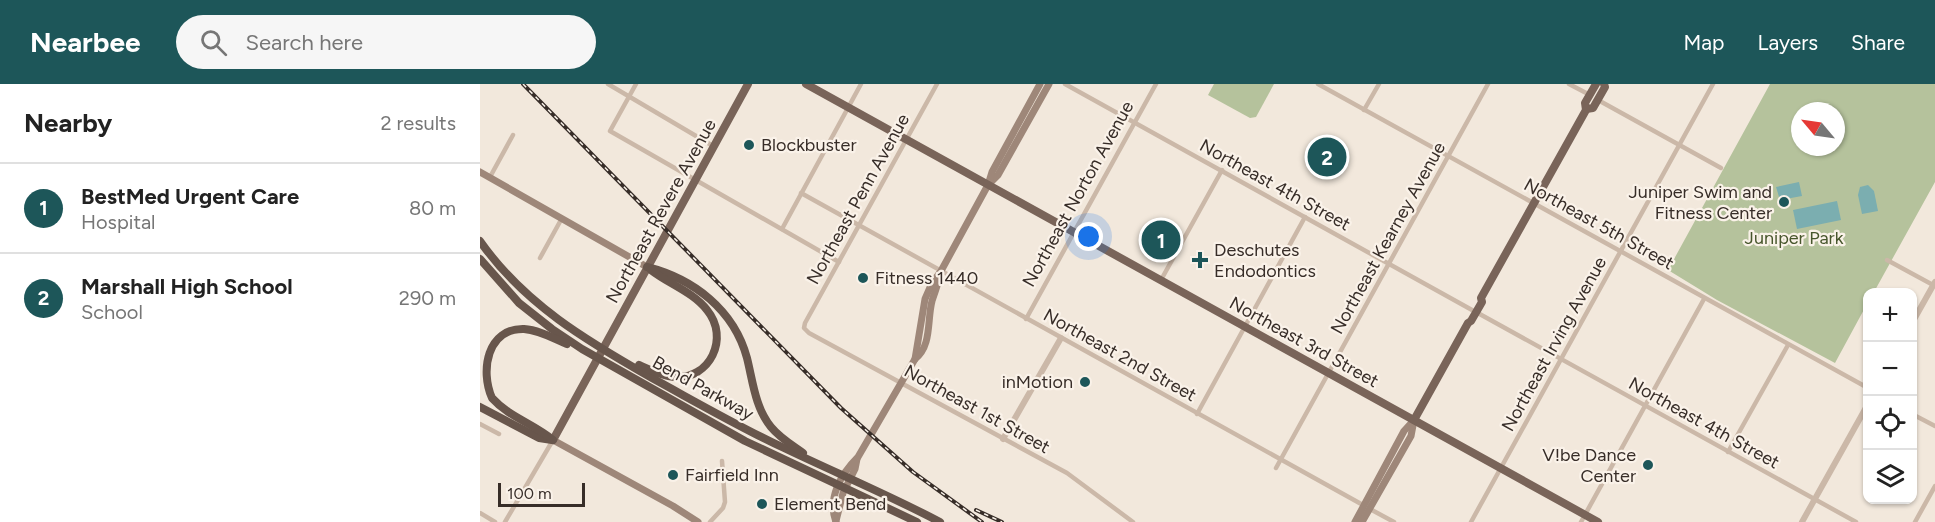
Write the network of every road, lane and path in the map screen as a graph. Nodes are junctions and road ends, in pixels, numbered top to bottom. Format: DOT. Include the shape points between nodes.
graph roads {
  1 [pos="608,84"];
  2 [pos="636,84"];
  3 [pos="748,84"];
  4 [pos="806,84"];
  5 [pos="861,84"];
  6 [pos="936,84"];
  7 [pos="1040,84"];
  8 [pos="1048,84"];
  9 [pos="1065,84"];
  10 [pos="1156,84"];
  11 [pos="1318,84"];
  12 [pos="1379,84"];
  13 [pos="1488,84"];
  14 [pos="1569,84"];
  15 [pos="1596,84"];
  16 [pos="1604,84"];
  17 [pos="1713,84"];
  18 [pos="1590,95"];
  19 [pos="629,96"];
  20 [pos="1598,100"];
  21 [pos="848,107"];
  22 [pos="1586,109"];
  23 [pos="1364,110"];
  24 [pos="1135,123"];
  25 [pos="513,135"];
  26 [pos="906,140"];
  27 [pos="713,146"];
  28 [pos="1679,146"];
  29 [pos="1448,157"];
  30 [pos="1721,168"];
  31 [pos="1222,170"];
  32 [pos="480,172"];
  33 [pos="490,177"];
  34 [pos="695,180"];
  35 [pos="988,185"];
  36 [pos="801,193"];
  37 [pos="1534,204"];
  38 [pos="1305,217"];
  39 [pos="562,218"];
  40 [pos="859,225"];
  41 [pos="782,229"];
  42 [pos="1074,232"];
  43 [pos="480,241"];
  44 [pos="1621,252"];
  45 [pos="540,258"];
  46 [pos="480,259"];
  47 [pos="1887,261"];
  48 [pos="839,262"];
  49 [pos="1388,264"];
  50 [pos="647,267"];
  51 [pos="941,270"];
  52 [pos="1161,280"];
  53 [pos="1934,285"];
  54 [pos="1704,299"];
  55 [pos="1474,311"];
  56 [pos="1917,314"];
  57 [pos="1026,319"];
  58 [pos="1245,327"];
  59 [pos="804,328"];
  60 [pos="1061,338"];
  61 [pos="1788,345"];
  62 [pos="583,350"];
  63 [pos="618,359"];
  64 [pos="1561,359"];
  65 [pos="1329,373"];
  66 [pos="901,383"];
  67 [pos="1863,385"];
  68 [pos="1645,406"];
  69 [pos="480,407"];
  70 [pos="1863,413"];
  71 [pos="1197,414"];
  72 [pos="1917,417"];
  73 [pos="1414,420"];
  74 [pos="480,424"];
  75 [pos="1935,426"];
  76 [pos="499,434"];
  77 [pos="1003,439"];
  78 [pos="553,440"];
  79 [pos="1728,452"];
  80 [pos="1281,460"];
  81 [pos="722,461"];
  82 [pos="819,464"];
  83 [pos="1276,468"];
  84 [pos="1501,468"];
  85 [pos="1935,486"];
  86 [pos="1815,500"];
  87 [pos="1367,507"];
  88 [pos="482,515"];
  89 [pos="1583,518"];
  90 [pos="836,521"];
  91 [pos="481,522"];
  92 [pos="495,522"];
  93 [pos="505,522"];
  94 [pos="698,522"];
  95 [pos="710,522"];
  96 [pos="916,522"];
  97 [pos="940,522"];
  98 [pos="1132,522"];
  99 [pos="1355,522"];
  100 [pos="1362,522"];
  101 [pos="1394,522"];
  102 [pos="1471,522"];
  103 [pos="1598,522"];
  104 [pos="1802,522"];
  105 [pos="1856,522"];
  106 [pos="1915,522"];
  1 -- 19 [label="street"];
  2 -- 19 [label="street"];
  3 -- 27 [label="main road, Northeast Revere Avenue"];
  4 -- 21 [label="main road, Northeast 3rd Street"];
  5 -- 21 [label="street"];
  6 -- 26 [label="street, Northeast Penn Avenue"];
  7 -- 35 [label="main road"];
  8 -- 35 [label="main road" via="998,175"];
  9 -- 24 [label="street, Northeast 4th Street"];
  10 -- 24 [label="street, Northeast Norton Avenue"];
  11 -- 23 [label="street, Northeast 5th Street"];
  12 -- 23 [label="street"];
  13 -- 29 [label="street, Northeast Kearney Avenue"];
  14 -- 18 [label="street"];
  15 -- 18 [label="main road"];
  16 -- 20 [label="main road"];
  17 -- 28 [label="street, Northeast Irving Avenue"];
  18 -- 22 [label="main road"];
  19 -- 27 [label="street"];
  19 -- 34 [label="street" via="610,131"];
  20 -- 22 [label="main road" via="1593,108"];
  20 -- 28 [label="street"];
  21 -- 26 [label="main road, Northeast 3rd Street"];
  21 -- 36 [label="street"];
  22 -- 37 [label="main road"];
  23 -- 29 [label="street, Northeast 5th Street"];
  24 -- 31 [label="street, Northeast 4th Street"];
  24 -- 42 [label="street, Northeast Norton Avenue"];
  25 -- 33 [label="street"];
  26 -- 35 [label="main road, Northeast 3rd Street"];
  26 -- 40 [label="street, Northeast Penn Avenue"];
  27 -- 34 [label="main road, Northeast Revere Avenue"];
  28 -- 30 [label="street"];
  28 -- 44 [label="street, Northeast Irving Avenue"];
  29 -- 37 [label="street, Northeast 5th Street"];
  29 -- 49 [label="street, Northeast Kearney Avenue"];
  31 -- 38 [label="street, Northeast 4th Street"];
  31 -- 52 [label="street"];
  32 -- 33 [label="main road"];
  33 -- 39 [label="main road"];
  34 -- 41 [label="street"];
  34 -- 50 [label="main road, Northeast Revere Avenue"];
  35 -- 42 [label="main road, Northeast 3rd Street"];
  35 -- 51 [label="main road"];
  36 -- 40 [label="street, Northeast 2nd Street"];
  36 -- 41 [label="street"];
  37 -- 44 [label="street, Northeast 5th Street"];
  37 -- 55 [label="main road"];
  38 -- 49 [label="street, Northeast 4th Street"];
  38 -- 58 [label="street"];
  39 -- 45 [label="street"];
  39 -- 50 [label="main road"];
  40 -- 48 [label="street, Northeast Penn Avenue"];
  40 -- 51 [label="street, Northeast 2nd Street"];
  41 -- 48 [label="street"];
  42 -- 52 [label="main road, Northeast 3rd Street"];
  42 -- 57 [label="street, Northeast Norton Avenue"];
  43 -- 63 [label="highway, Bend Parkway" via="527,295 560,322"];
  44 -- 54 [label="street, Northeast 5th Street"];
  44 -- 64 [label="street, Northeast Irving Avenue"];
  46 -- 62 [label="highway, Bend Parkway" via="519,303"];
  47 -- 53 [label="street"];
  48 -- 59 [label="street, Northeast Penn Avenue"];
  49 -- 55 [label="street, Northeast 4th Street"];
  49 -- 65 [label="street, Northeast Kearney Avenue"];
  50 -- 63 [label="highway" via="708,311 716,327 718,345 706,366 686,376 660,375"];
  50 -- 78 [label="main road, Northeast Revere Avenue"];
  50 -- 82 [label="highway" via="667,272 699,290 722,310 740,338 763,414 778,435"];
  51 -- 57 [label="street, Northeast 2nd Street"];
  51 -- 66 [label="main road" via="926,341"];
  52 -- 58 [label="main road, Northeast 3rd Street"];
  53 -- 56 [label="street"];
  54 -- 61 [label="street, Northeast 5th Street"];
  54 -- 68 [label="street"];
  55 -- 64 [label="street, Northeast 4th Street"];
  55 -- 73 [label="main road"];
  57 -- 60 [label="street, Northeast 2nd Street"];
  58 -- 65 [label="main road, Northeast 3rd Street"];
  58 -- 71 [label="street"];
  59 -- 66 [label="street, Northeast 1st Street"];
  60 -- 71 [label="street, Northeast 2nd Street"];
  60 -- 77 [label="street"];
  61 -- 67 [label="street, Northeast 5th Street"];
  61 -- 79 [label="street"];
  62 -- 78 [label="highway" via="520,329 501,335 484,356 481,377 492,399"];
  62 -- 96 [label="highway, Bend Parkway" via="735,435"];
  63 -- 82 [label="highway, Bend Parkway"];
  64 -- 68 [label="street, Northeast 4th Street"];
  64 -- 84 [label="street, Northeast Irving Avenue"];
  65 -- 73 [label="main road, Northeast 3rd Street"];
  65 -- 80 [label="street, Northeast Kearney Avenue"];
  66 -- 77 [label="street, Northeast 1st Street"];
  66 -- 90 [label="main road" via="844,484"];
  68 -- 79 [label="street, Northeast 4th Street"];
  68 -- 89 [label="street"];
  69 -- 78 [label="highway" via="539,438"];
  70 -- 86 [label="street"];
  71 -- 80 [label="street, Northeast 2nd Street"];
  72 -- 75 [label="street"];
  73 -- 84 [label="main road, Northeast 3rd Street"];
  73 -- 87 [label="main road" via="1404,431"];
  74 -- 76 [label="street"];
  77 -- 98 [label="street, Northeast 1st Street" via="1067,473"];
  78 -- 93 [label="street"];
  78 -- 94 [label="main road"];
  79 -- 86 [label="street, Northeast 4th Street"];
  80 -- 83 [label="street, Northeast Kearney Avenue"];
  80 -- 87 [label="street, Northeast 2nd Street"];
  81 -- 95 [label="street" via="725,502"];
  82 -- 97 [label="highway, Bend Parkway"];
  84 -- 89 [label="main road, Northeast 3rd Street"];
  84 -- 102 [label="street, Northeast Irving Avenue"];
  85 -- 106 [label="street"];
  86 -- 104 [label="street"];
  86 -- 105 [label="street, Northeast 4th Street"];
  87 -- 99 [label="main road"];
  87 -- 100 [label="main road"];
  87 -- 101 [label="street, Northeast 2nd Street"];
  88 -- 91 [label="street"];
  88 -- 92 [label="street"];
  89 -- 103 [label="main road, Northeast 3rd Street"];
}
